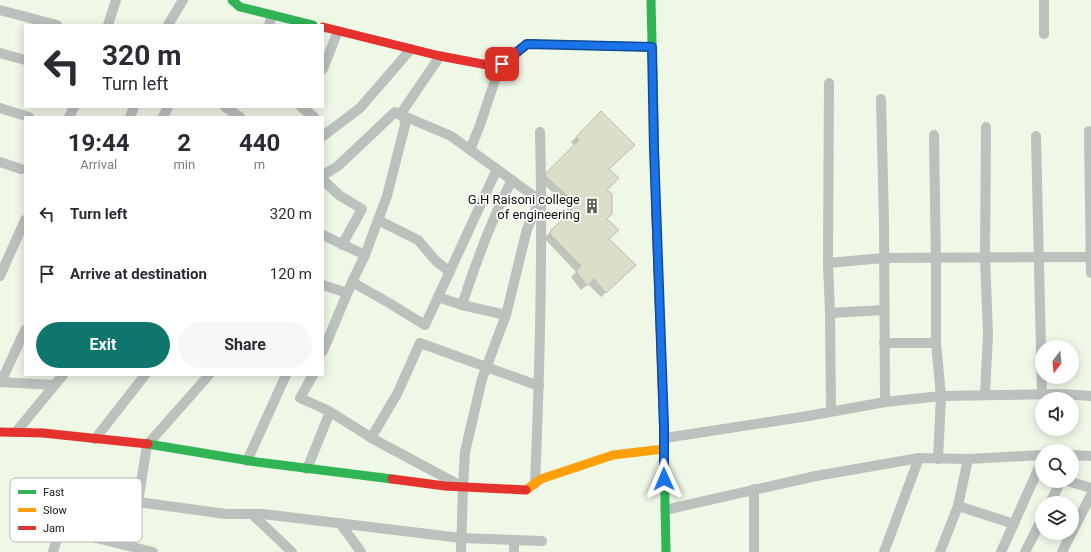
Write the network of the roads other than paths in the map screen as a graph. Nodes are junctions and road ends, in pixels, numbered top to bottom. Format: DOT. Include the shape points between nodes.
graph roads {
  1 [pos="116,0"];
  2 [pos="183,0"];
  3 [pos="232,0"];
  4 [pos="651,0"];
  5 [pos="1044,0"];
  6 [pos="0,10"];
  7 [pos="272,15"];
  8 [pos="53,24"];
  9 [pos="108,24"];
  10 [pos="169,24"];
  11 [pos="269,24"];
  12 [pos="309,24"];
  13 [pos="324,27"];
  14 [pos="338,31"];
  15 [pos="1044,34"];
  16 [pos="652,47"];
  17 [pos="411,49"];
  18 [pos="0,52"];
  19 [pos="440,56"];
  20 [pos="24,60"];
  21 [pos="500,65"];
  22 [pos="324,67"];
  23 [pos="829,83"];
  24 [pos="881,99"];
  25 [pos="0,108"];
  26 [pos="227,108"];
  27 [pos="303,108"];
  28 [pos="237,114"];
  29 [pos="402,115"];
  30 [pos="26,116"];
  31 [pos="313,116"];
  32 [pos="986,127"];
  33 [pos="326,130"];
  34 [pos="1089,131"];
  35 [pos="540,132"];
  36 [pos="934,135"];
  37 [pos="1036,136"];
  38 [pos="470,150"];
  39 [pos="0,162"];
  40 [pos="20,169"];
  41 [pos="497,169"];
  42 [pos="324,173"];
  43 [pos="512,180"];
  44 [pos="324,181"];
  45 [pos="541,201"];
  46 [pos="378,220"];
  47 [pos="24,225"];
  48 [pos="324,236"];
  49 [pos="21,241"];
  50 [pos="342,245"];
  51 [pos="365,255"];
  52 [pos="1091,257"];
  53 [pos="883,258"];
  54 [pos="936,258"];
  55 [pos="985,258"];
  56 [pos="1039,258"];
  57 [pos="828,263"];
  58 [pos="450,272"];
  59 [pos="1091,273"];
  60 [pos="0,276"];
  61 [pos="352,282"];
  62 [pos="324,285"];
  63 [pos="348,293"];
  64 [pos="438,297"];
  65 [pos="462,305"];
  66 [pos="884,310"];
  67 [pos="830,313"];
  68 [pos="506,315"];
  69 [pos="425,325"];
  70 [pos="24,332"];
  71 [pos="420,343"];
  72 [pos="884,343"];
  73 [pos="936,343"];
  74 [pos="324,349"];
  75 [pos="486,366"];
  76 [pos="62,376"];
  77 [pos="144,376"];
  78 [pos="208,376"];
  79 [pos="286,376"];
  80 [pos="312,376"];
  81 [pos="0,382"];
  82 [pos="54,386"];
  83 [pos="539,386"];
  84 [pos="1042,392"];
  85 [pos="1035,394"];
  86 [pos="985,395"];
  87 [pos="941,396"];
  88 [pos="1079,396"];
  89 [pos="1091,396"];
  90 [pos="885,402"];
  91 [pos="330,412"];
  92 [pos="831,412"];
  93 [pos="0,432"];
  94 [pos="16,432"];
  95 [pos="95,438"];
  96 [pos="371,438"];
  97 [pos="665,438"];
  98 [pos="147,444"];
  99 [pos="664,449"];
  100 [pos="1035,455"];
  101 [pos="1079,455"];
  102 [pos="1091,456"];
  103 [pos="919,458"];
  104 [pos="938,459"];
  105 [pos="968,459"];
  106 [pos="247,461"];
  107 [pos="307,469"];
  108 [pos="1035,477"];
  109 [pos="142,478"];
  110 [pos="535,484"];
  111 [pos="1079,484"];
  112 [pos="463,487"];
  113 [pos="1091,488"];
  114 [pos="754,489"];
  115 [pos="1091,495"];
  116 [pos="142,503"];
  117 [pos="958,506"];
  118 [pos="665,510"];
  119 [pos="252,514"];
  120 [pos="340,523"];
  121 [pos="1014,524"];
  122 [pos="1035,533"];
  123 [pos="462,538"];
  124 [pos="514,540"];
  125 [pos="542,541"];
  126 [pos="56,542"];
  127 [pos="113,542"];
  128 [pos="53,552"];
  129 [pos="153,552"];
  130 [pos="292,552"];
  131 [pos="361,552"];
  132 [pos="461,552"];
  133 [pos="514,552"];
  134 [pos="666,552"];
  135 [pos="754,552"];
  136 [pos="884,552"];
  137 [pos="940,552"];
  138 [pos="1001,552"];
  139 [pos="1025,552"];
  140 [pos="1062,552"];
  1 -- 9 [label="street"];
  2 -- 10 [label="street"];
  3 -- 7 [label="street" via="240,7"];
  4 -- 16 [label="street"];
  5 -- 15 [label="street"];
  6 -- 8 [label="street"];
  7 -- 11 [label="street"];
  7 -- 12 [label="street"];
  13 -- 14 [label="street"];
  14 -- 17 [label="street"];
  14 -- 22 [label="street"];
  16 -- 21 [label="street" via="527,44"];
  16 -- 97 [label="street"];
  17 -- 19 [label="street"];
  17 -- 33 [label="street" via="360,108"];
  18 -- 20 [label="street"];
  19 -- 21 [label="street" via="493,66"];
  19 -- 29 [label="street"];
  21 -- 38 [label="street"];
  23 -- 57 [label="street"];
  24 -- 53 [label="street"];
  25 -- 30 [label="street"];
  26 -- 28 [label="street"];
  27 -- 31 [label="street"];
  29 -- 38 [label="street" via="450,136"];
  29 -- 42 [label="street" via="395,112 338,166"];
  29 -- 46 [label="street" via="405,126 387,196"];
  32 -- 55 [label="street"];
  34 -- 52 [label="street"];
  35 -- 45 [label="street"];
  36 -- 54 [label="street"];
  37 -- 56 [label="street"];
  38 -- 41 [label="street"];
  39 -- 40 [label="street"];
  41 -- 43 [label="street"];
  41 -- 58 [label="street"];
  43 -- 45 [label="street"];
  43 -- 65 [label="street" via="485,238"];
  44 -- 50 [label="street" via="339,195 362,209"];
  45 -- 68 [label="street" via="527,229"];
  45 -- 83 [label="street"];
  46 -- 51 [label="street"];
  46 -- 58 [label="street" via="418,240 436,261"];
  47 -- 49 [label="street"];
  48 -- 50 [label="street"];
  49 -- 60 [label="street"];
  50 -- 51 [label="street"];
  51 -- 61 [label="street"];
  52 -- 56 [label="street"];
  52 -- 59 [label="street"];
  53 -- 54 [label="street"];
  53 -- 57 [label="street"];
  53 -- 66 [label="street"];
  54 -- 55 [label="street"];
  54 -- 73 [label="street"];
  55 -- 56 [label="street"];
  55 -- 86 [label="street" via="988,334"];
  56 -- 84 [label="street"];
  57 -- 67 [label="street"];
  58 -- 64 [label="street"];
  61 -- 63 [label="street"];
  61 -- 69 [label="street"];
  62 -- 63 [label="street"];
  63 -- 74 [label="street"];
  64 -- 65 [label="street"];
  64 -- 69 [label="street"];
  65 -- 68 [label="street"];
  66 -- 67 [label="street"];
  66 -- 72 [label="street"];
  67 -- 92 [label="street"];
  68 -- 75 [label="street"];
  69 -- 71 [label="street"];
  70 -- 81 [label="street"];
  71 -- 75 [label="street"];
  71 -- 96 [label="street" via="397,394"];
  72 -- 73 [label="street"];
  72 -- 90 [label="street"];
  73 -- 87 [label="street"];
  75 -- 83 [label="street"];
  75 -- 112 [label="street" via="466,452"];
  76 -- 82 [label="street"];
  77 -- 95 [label="street"];
  78 -- 98 [label="street"];
  79 -- 106 [label="street"];
  80 -- 91 [label="street" via="300,398"];
  81 -- 82 [label="street"];
  82 -- 94 [label="street"];
  83 -- 110 [label="street"];
  85 -- 86 [label="street"];
  86 -- 87 [label="street"];
  87 -- 90 [label="street"];
  87 -- 104 [label="street"];
  88 -- 89 [label="street"];
  90 -- 92 [label="street"];
  91 -- 96 [label="street"];
  91 -- 107 [label="street"];
  92 -- 97 [label="street"];
  93 -- 94 [label="street"];
  94 -- 95 [label="street"];
  95 -- 98 [label="street"];
  96 -- 112 [label="street"];
  97 -- 99 [label="street"];
  98 -- 106 [label="street"];
  98 -- 109 [label="street"];
  99 -- 110 [label="street" via="612,455 542,479"];
  99 -- 118 [label="street"];
  100 -- 105 [label="street"];
  101 -- 102 [label="street"];
  103 -- 104 [label="street"];
  103 -- 114 [label="street"];
  103 -- 136 [label="street"];
  104 -- 105 [label="street"];
  105 -- 117 [label="street"];
  106 -- 107 [label="street"];
  107 -- 112 [label="street"];
  108 -- 121 [label="street"];
  110 -- 112 [label="street" via="526,490"];
  111 -- 113 [label="street"];
  112 -- 123 [label="street"];
  114 -- 118 [label="street"];
  114 -- 135 [label="street"];
  115 -- 140 [label="street"];
  116 -- 119 [label="street" via="226,514"];
  117 -- 121 [label="street"];
  117 -- 137 [label="street"];
  118 -- 134 [label="street"];
  119 -- 120 [label="street"];
  119 -- 130 [label="street"];
  120 -- 123 [label="street"];
  120 -- 131 [label="street"];
  121 -- 138 [label="street"];
  122 -- 139 [label="street"];
  123 -- 124 [label="street"];
  123 -- 132 [label="street"];
  124 -- 125 [label="street"];
  124 -- 133 [label="street"];
  126 -- 128 [label="street"];
  127 -- 129 [label="street"];
}
